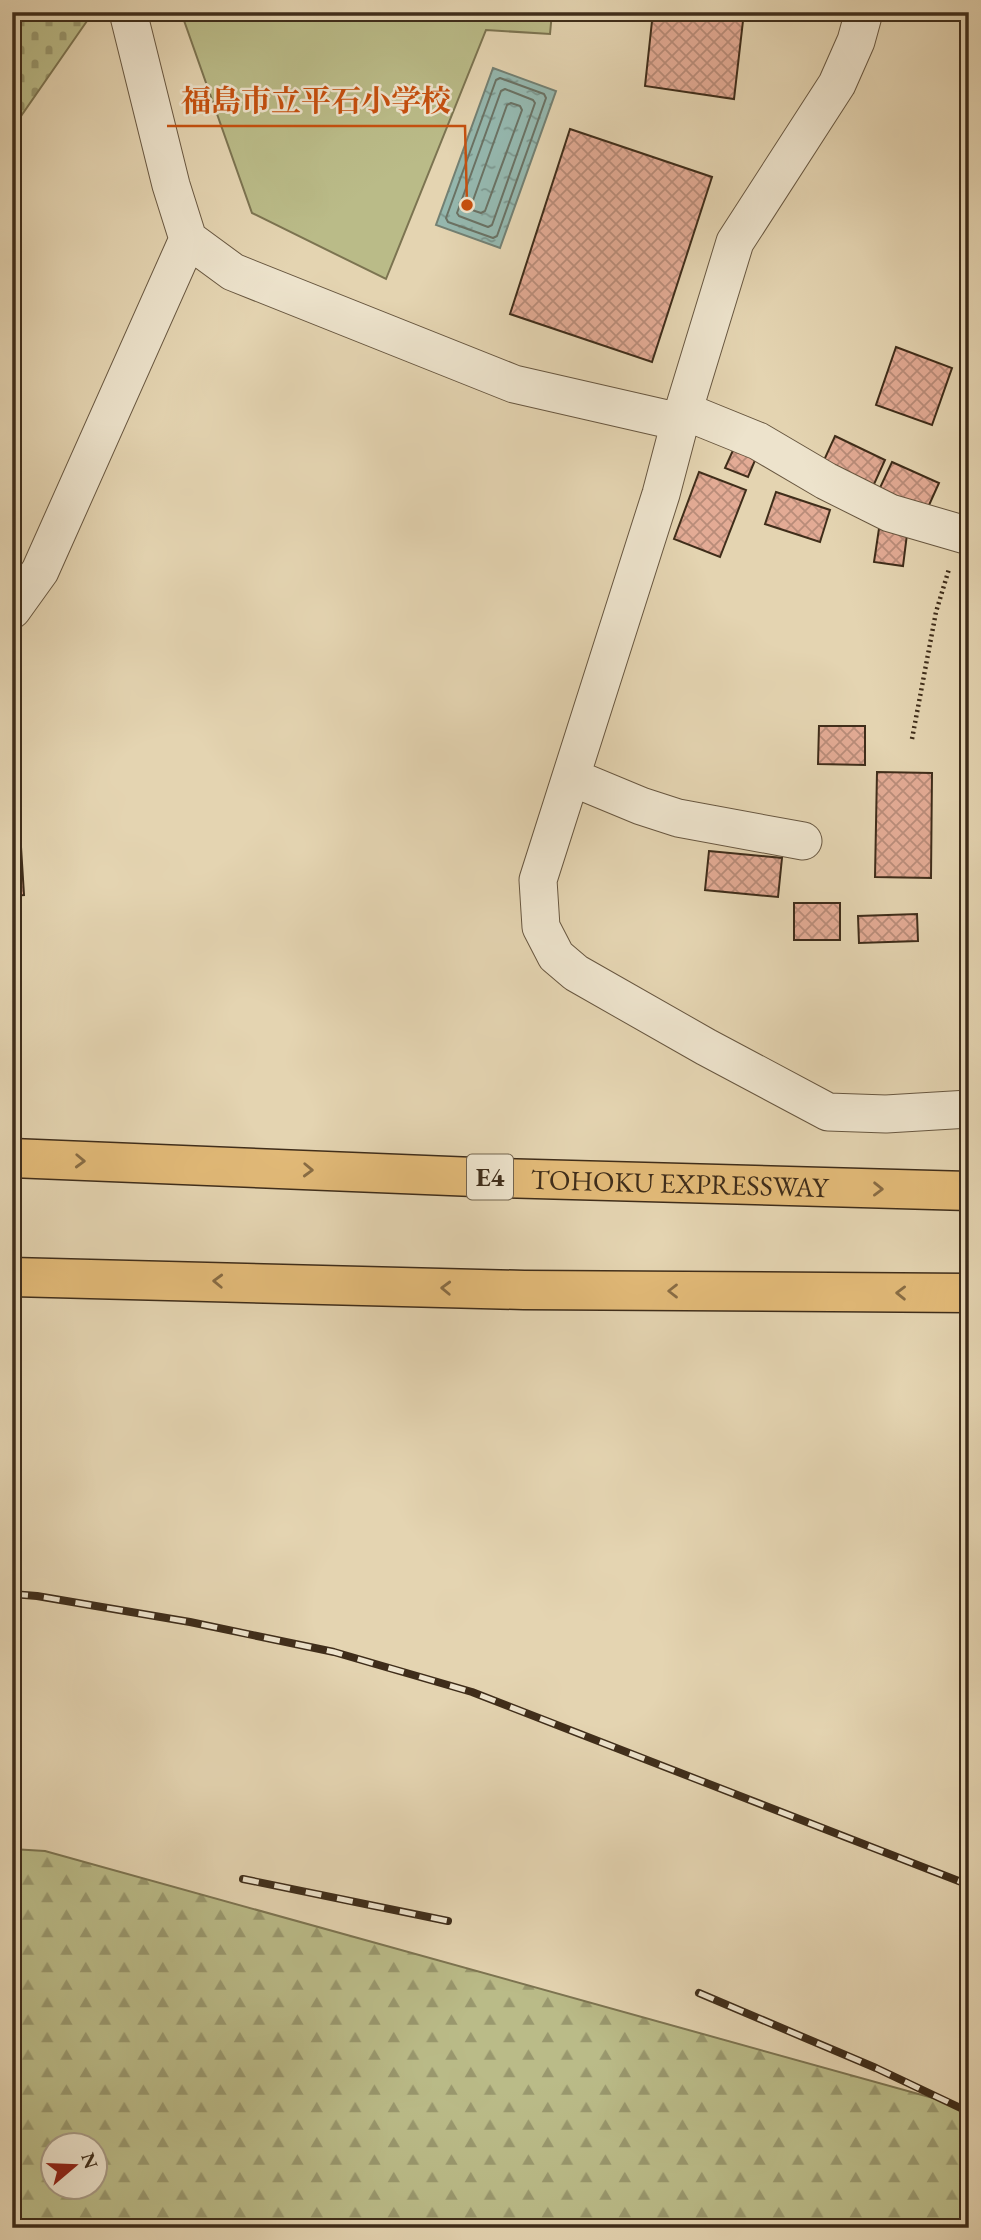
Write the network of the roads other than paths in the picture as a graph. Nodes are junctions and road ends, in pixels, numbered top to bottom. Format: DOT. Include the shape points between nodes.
graph roads {
  1 [pos="128,12"];
  2 [pos="864,12"];
  3 [pos="188,239"];
  4 [pos="682,416"];
  5 [pos="964,535"];
  6 [pos="12,610"];
  7 [pos="571,777"];
  8 [pos="803,841"];
  9 [pos="969,1109"];
  10 [pos="12,1158"];
  11 [pos="969,1191"];
  12 [pos="12,1277"];
  13 [pos="969,1293"];
  1 -- 3 [label="street"];
  2 -- 4 [label="street" via="837,84 735,242"];
  3 -- 4 [label="street" via="233,272 514,384"];
  3 -- 6 [label="street" via="40,571"];
  4 -- 5 [label="street" via="758,441 890,513"];
  4 -- 7 [label="street"];
  7 -- 8 [label="street" via="678,818"];
  7 -- 9 [label="street" via="538,880 541,927 556,956 576,974 828,1112"];
  10 -- 11 [label="highway, TOHOKU EXPRESSWAY / E4, one-way"];
  13 -- 12 [label="highway, one-way" via="524,1290"];
}
